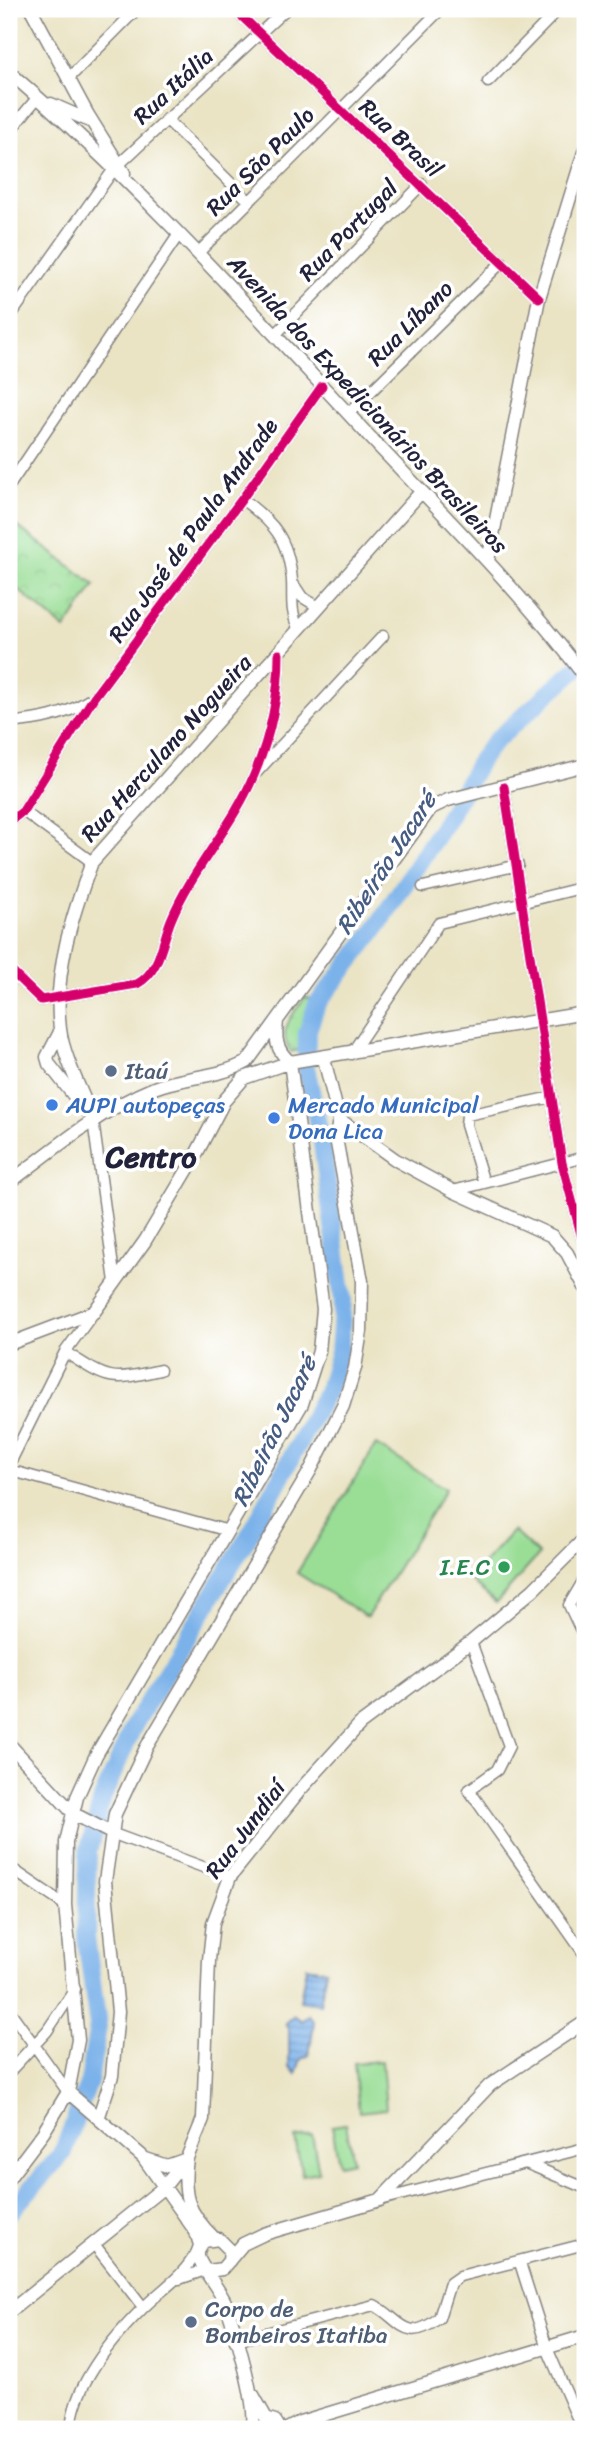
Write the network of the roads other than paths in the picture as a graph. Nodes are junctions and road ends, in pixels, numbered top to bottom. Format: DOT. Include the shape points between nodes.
graph roads {
  1 [pos="31,9"];
  2 [pos="137,9"];
  3 [pos="234,9"];
  4 [pos="286,9"];
  5 [pos="441,9"];
  6 [pos="559,9"];
  7 [pos="260,34"];
  8 [pos="9,72"];
  9 [pos="69,78"];
  10 [pos="488,82"];
  11 [pos="39,98"];
  12 [pos="342,109"];
  13 [pos="166,119"];
  14 [pos="92,122"];
  15 [pos="72,130"];
  16 [pos="9,132"];
  17 [pos="585,149"];
  18 [pos="116,167"];
  19 [pos="422,184"];
  20 [pos="249,201"];
  21 [pos="179,234"];
  22 [pos="198,253"];
  23 [pos="502,262"];
  24 [pos="539,298"];
  25 [pos="9,318"];
  26 [pos="275,335"];
  27 [pos="322,386"];
  28 [pos="348,414"];
  29 [pos="9,486"];
  30 [pos="421,492"];
  31 [pos="242,499"];
  32 [pos="488,561"];
  33 [pos="292,582"];
  34 [pos="317,606"];
  35 [pos="298,628"];
  36 [pos="383,636"];
  37 [pos="279,654"];
  38 [pos="584,674"];
  39 [pos="94,697"];
  40 [pos="9,723"];
  41 [pos="585,765"];
  42 [pos="254,775"];
  43 [pos="504,787"];
  44 [pos="23,811"];
  45 [pos="9,822"];
  46 [pos="92,862"];
  47 [pos="518,865"];
  48 [pos="423,887"];
  49 [pos="585,887"];
  50 [pos="524,902"];
  51 [pos="9,969"];
  52 [pos="59,998"];
  53 [pos="585,1013"];
  54 [pos="277,1021"];
  55 [pos="540,1021"];
  56 [pos="60,1031"];
  57 [pos="53,1048"];
  58 [pos="352,1054"];
  59 [pos="69,1056"];
  60 [pos="321,1059"];
  61 [pos="293,1062"];
  62 [pos="214,1075"];
  63 [pos="552,1097"];
  64 [pos="223,1101"];
  65 [pos="340,1119"];
  66 [pos="93,1120"];
  67 [pos="585,1157"];
  68 [pos="562,1163"];
  69 [pos="9,1183"];
  70 [pos="484,1183"];
  71 [pos="453,1191"];
  72 [pos="585,1249"];
  73 [pos="115,1282"];
  74 [pos="585,1287"];
  75 [pos="94,1312"];
  76 [pos="9,1344"];
  77 [pos="65,1352"];
  78 [pos="160,1370"];
  79 [pos="9,1465"];
  80 [pos="9,1471"];
  81 [pos="225,1530"];
  82 [pos="585,1538"];
  83 [pos="585,1578"];
  84 [pos="585,1639"];
  85 [pos="471,1642"];
  86 [pos="9,1744"];
  87 [pos="76,1814"];
  88 [pos="109,1832"];
  89 [pos="9,1867"];
  90 [pos="230,1877"];
  91 [pos="65,1905"];
  92 [pos="585,1955"];
  93 [pos="75,1989"];
  94 [pos="9,2010"];
  95 [pos="585,2022"];
  96 [pos="34,2044"];
  97 [pos="9,2072"];
  98 [pos="72,2095"];
  99 [pos="96,2114"];
  100 [pos="585,2148"];
  101 [pos="143,2157"];
  102 [pos="187,2158"];
  103 [pos="528,2164"];
  104 [pos="9,2178"];
  105 [pos="164,2187"];
  106 [pos="585,2188"];
  107 [pos="380,2200"];
  108 [pos="264,2234"];
  109 [pos="216,2239"];
  110 [pos="585,2244"];
  111 [pos="94,2245"];
  112 [pos="199,2248"];
  113 [pos="227,2263"];
  114 [pos="520,2263"];
  115 [pos="207,2270"];
  116 [pos="179,2279"];
  117 [pos="225,2304"];
  118 [pos="143,2307"];
  119 [pos="9,2312"];
  120 [pos="585,2336"];
  121 [pos="236,2341"];
  122 [pos="547,2348"];
  123 [pos="251,2391"];
  124 [pos="300,2422"];
  125 [pos="274,2423"];
  126 [pos="253,2427"];
  127 [pos="71,2429"];
  128 [pos="287,2429"];
  129 [pos="582,2429"];
  1 -- 9 [label="main road"];
  2 -- 9 [label="street"];
  3 -- 7 [label="street, Rua Brasil"];
  4 -- 7 [label="street, Rua Itália"];
  5 -- 12 [label="street, Rua São Paulo"];
  6 -- 10 [label="street"];
  7 -- 12 [label="street, Rua Brasil"];
  7 -- 13 [label="street, Rua Itália"];
  8 -- 11 [label="main road"];
  9 -- 14 [label="main road"];
  11 -- 14 [label="main road"];
  11 -- 15 [label="main road"];
  11 -- 16 [label="street"];
  12 -- 19 [label="street, Rua Brasil"];
  12 -- 20 [label="street, Rua São Paulo"];
  13 -- 18 [label="street, Rua Itália"];
  13 -- 20 [label="street"];
  14 -- 15 [label="main road"];
  14 -- 18 [label="main road"];
  15 -- 18 [label="main road"];
  17 -- 24 [label="main road"];
  18 -- 21 [label="main road, Avenida dos Expedicionários Brasileiros"];
  18 -- 25 [label="street, Rua Itália"];
  19 -- 23 [label="street, Rua Brasil"];
  19 -- 26 [label="street, Rua Portugal"];
  20 -- 22 [label="street, Rua São Paulo"];
  21 -- 22 [label="main road, Avenida dos Expedicionários Brasileiros"];
  21 -- 29 [label="street"];
  22 -- 26 [label="main road, Avenida dos Expedicionários Brasileiros"];
  23 -- 24 [label="street, Rua Brasil"];
  23 -- 28 [label="street, Rua Líbano"];
  24 -- 32 [label="main road"];
  26 -- 27 [label="main road, Avenida dos Expedicionários Brasileiros"];
  27 -- 28 [label="main road, Avenida dos Expedicionários Brasileiros"];
  27 -- 31 [label="street, Rua José de Paula Andrade"];
  28 -- 30 [label="main road, Avenida dos Expedicionários Brasileiros"];
  30 -- 32 [label="main road, Avenida dos Expedicionários Brasileiros"];
  30 -- 34 [label="main road, Rua Herculano Nogueira"];
  31 -- 33 [label="street" via="267,518 286,542"];
  31 -- 39 [label="street, Rua José de Paula Andrade"];
  32 -- 38 [label="main road, Avenida dos Expedicionários Brasileiros"];
  33 -- 34 [label="street" via="302,597"];
  33 -- 35 [label="street" via="291,610"];
  34 -- 35 [label="main road, Rua Herculano Nogueira"];
  35 -- 37 [label="main road, Rua Herculano Nogueira"];
  36 -- 42 [label="street"];
  37 -- 42 [label="street" via="279,687"];
  37 -- 46 [label="main road, Rua Herculano Nogueira"];
  39 -- 40 [label="street" via="76,709"];
  39 -- 44 [label="street, Rua José de Paula Andrade"];
  41 -- 43 [label="main road"];
  42 -- 52 [label="street" via="172,918 148,977 137,984"];
  43 -- 47 [label="street"];
  43 -- 54 [label="main road" via="431,808"];
  44 -- 45 [label="street, Rua José de Paula Andrade"];
  44 -- 46 [label="street"];
  46 -- 52 [label="main road, Rua Herculano Nogueira" via="72,916"];
  47 -- 48 [label="street"];
  47 -- 50 [label="street"];
  49 -- 50 [label="street"];
  50 -- 55 [label="street"];
  50 -- 58 [label="street" via="439,923"];
  51 -- 52 [label="street" via="41,1000"];
  52 -- 56 [label="main road, Rua Herculano Nogueira"];
  53 -- 55 [label="main road"];
  54 -- 61 [label="main road" via="280,1053"];
  54 -- 62 [label="main road" via="247,1062"];
  55 -- 58 [label="main road"];
  55 -- 63 [label="street"];
  56 -- 57 [label="main road"];
  56 -- 59 [label="main road, Rua Herculano Nogueira"];
  57 -- 59 [label="main road"];
  57 -- 66 [label="main road" via="49,1063"];
  58 -- 60 [label="main road"];
  59 -- 66 [label="main road, Rua Herculano Nogueira"];
  60 -- 61 [label="main road"];
  60 -- 65 [label="main road"];
  61 -- 64 [label="main road" via="244,1078"];
  61 -- 81 [label="main road" via="323,1309 319,1351 302,1404"];
  62 -- 64 [label="main road" via="225,1091"];
  62 -- 66 [label="main road" via="155,1088"];
  63 -- 68 [label="street"];
  63 -- 70 [label="street" via="467,1115"];
  64 -- 73 [label="main road" via="191,1164"];
  65 -- 71 [label="main road" via="396,1160"];
  65 -- 88 [label="main road" via="336,1138 363,1290 361,1331 343,1406 310,1471 146,1748"];
  66 -- 69 [label="main road"];
  66 -- 73 [label="street"];
  67 -- 68 [label="street"];
  68 -- 70 [label="street"];
  68 -- 72 [label="street"];
  70 -- 71 [label="street"];
  71 -- 74 [label="main road" via="552,1236"];
  73 -- 75 [label="main road"];
  75 -- 76 [label="main road"];
  75 -- 77 [label="street"];
  77 -- 78 [label="street" via="102,1376 121,1380"];
  77 -- 79 [label="street"];
  80 -- 81 [label="street"];
  81 -- 87 [label="main road" via="96,1755 77,1797"];
  82 -- 85 [label="main road, Rua Jundiaí"];
  83 -- 84 [label="street" via="569,1605"];
  85 -- 90 [label="main road, Rua Jundiaí" via="360,1724"];
  85 -- 92 [label="street" via="509,1746 497,1770 469,1790"];
  86 -- 87 [label="main road"];
  87 -- 88 [label="main road"];
  87 -- 91 [label="main road" via="66,1842"];
  88 -- 90 [label="street"];
  88 -- 99 [label="main road" via="105,1881 118,2012 112,2076"];
  89 -- 91 [label="street"];
  90 -- 102 [label="main road, Rua Jundiaí" via="213,1923 203,2119"];
  91 -- 93 [label="main road"];
  93 -- 96 [label="street"];
  93 -- 98 [label="main road" via="78,2040"];
  94 -- 96 [label="street"];
  95 -- 107 [label="main road" via="490,2085"];
  96 -- 97 [label="street"];
  96 -- 98 [label="street"];
  98 -- 99 [label="main road"];
  98 -- 104 [label="main road"];
  99 -- 101 [label="main road"];
  100 -- 103 [label="street"];
  101 -- 102 [label="main road" via="167,2166"];
  101 -- 105 [label="main road"];
  102 -- 105 [label="main road, Rua Jundiaí"];
  102 -- 109 [label="main road" via="184,2178 189,2208"];
  103 -- 106 [label="street"];
  103 -- 107 [label="street"];
  105 -- 111 [label="main road, Rua Jundiaí"];
  105 -- 112 [label="main road" via="196,2232"];
  107 -- 108 [label="main road"];
  108 -- 109 [label="main road"];
  108 -- 113 [label="main road" via="243,2244"];
  109 -- 112 [label="main road"];
  109 -- 113 [label="main road" via="230,2250"];
  110 -- 114 [label="street"];
  111 -- 118 [label="street"];
  111 -- 119 [label="main road, Rua Jundiaí"];
  112 -- 115 [label="main road" via="199,2261"];
  112 -- 116 [label="street"];
  113 -- 115 [label="main road"];
  113 -- 117 [label="main road"];
  114 -- 121 [label="street" via="460,2276 450,2283 439,2318 422,2328 408,2330 397,2325 374,2305"];
  114 -- 122 [label="street"];
  115 -- 116 [label="street"];
  115 -- 117 [label="main road"];
  116 -- 118 [label="street"];
  117 -- 121 [label="main road"];
  118 -- 127 [label="street" via="80,2391"];
  120 -- 122 [label="main road"];
  121 -- 123 [label="main road"];
  122 -- 124 [label="main road"];
  122 -- 129 [label="street"];
  123 -- 125 [label="main road"];
  123 -- 126 [label="main road"];
  124 -- 125 [label="main road"];
  124 -- 128 [label="main road"];
  125 -- 126 [label="main road"];
}
